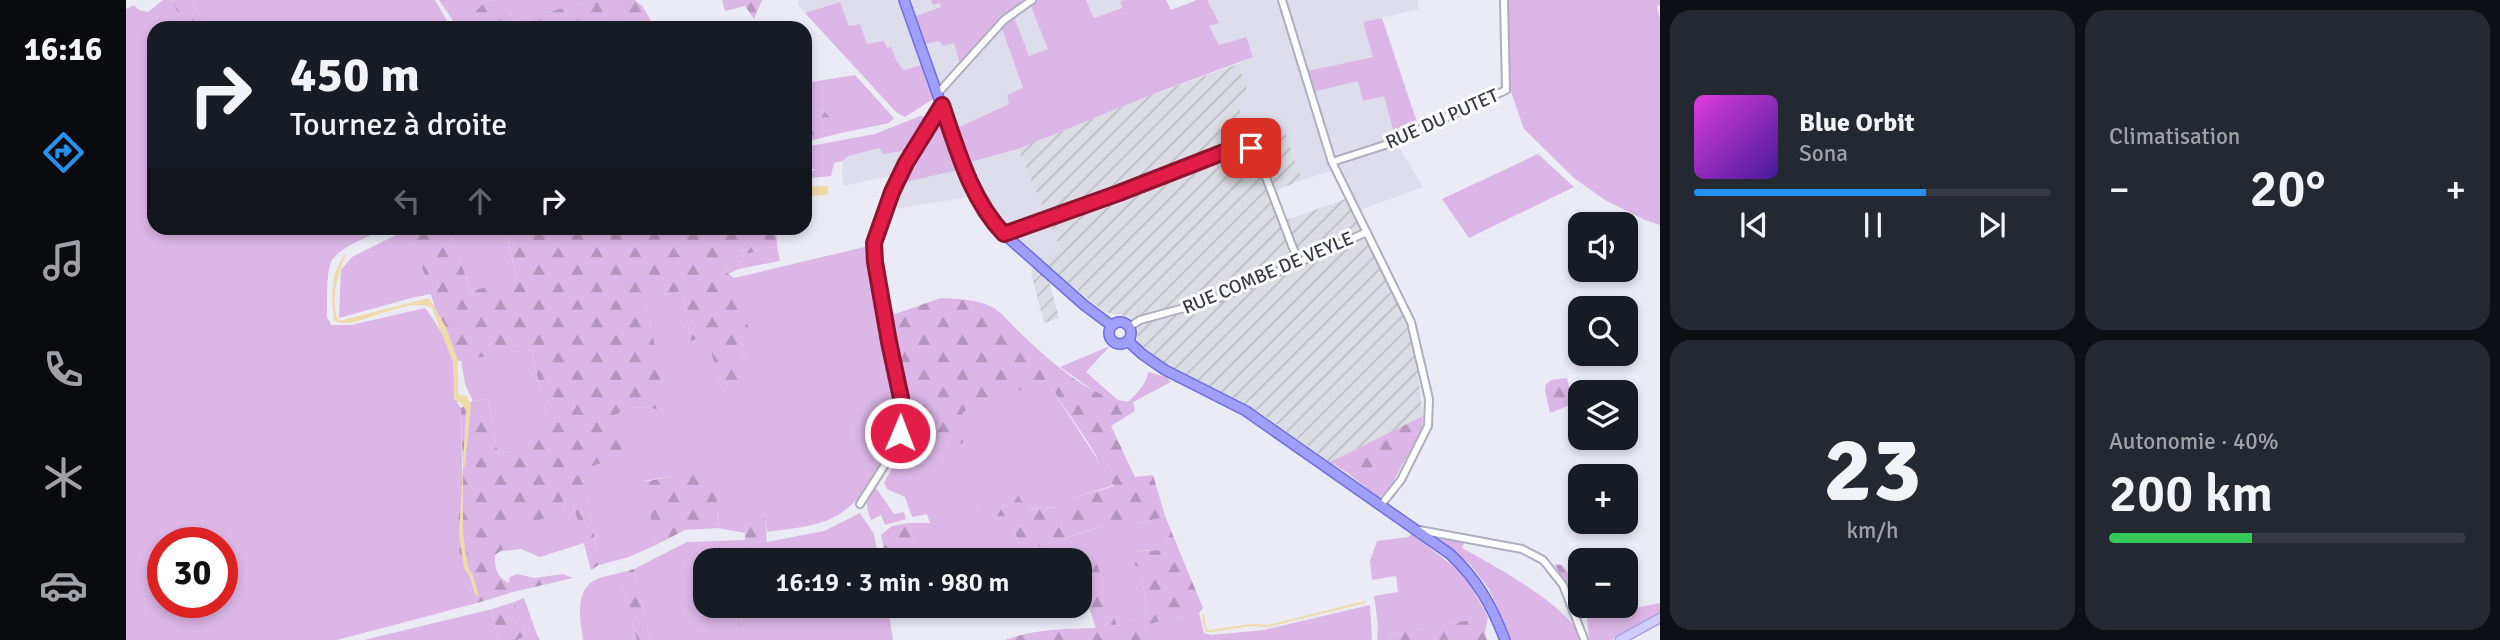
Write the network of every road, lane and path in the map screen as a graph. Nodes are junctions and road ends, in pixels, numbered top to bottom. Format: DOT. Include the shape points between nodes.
graph roads {
  1 [pos="904,0"];
  2 [pos="1032,0"];
  3 [pos="1282,0"];
  4 [pos="1504,0"];
  5 [pos="938,93"];
  6 [pos="942,105"];
  7 [pos="1332,162"];
  8 [pos="1367,232"];
  9 [pos="1004,234"];
  10 [pos="1298,261"];
  11 [pos="1112,326"];
  12 [pos="1129,327"];
  13 [pos="1128,341"];
  14 [pos="860,504"];
  15 [pos="1381,505"];
  16 [pos="1417,530"];
  17 [pos="1660,618"];
  18 [pos="1584,639"];
  19 [pos="1504,640"];
  20 [pos="1620,640"];
  1 -- 5 [label="main road"];
  2 -- 5 [label="street" via="1004,20"];
  3 -- 7 [label="street"];
  4 -- 7 [label="street, RUE DU PUTET" via="1506,90 1388,144"];
  5 -- 6 [label="main road"];
  6 -- 9 [label="main road" via="974,188"];
  6 -- 14 [label="street" via="897,183 874,243 902,419 886,463"];
  7 -- 8 [label="street"];
  8 -- 10 [label="street, RUE COMBE DE VEYLE"];
  8 -- 15 [label="street" via="1411,322 1429,399 1428,426 1401,480"];
  9 -- 10 [label="street" via="1242,145 1257,154"];
  9 -- 11 [label="main road"];
  10 -- 12 [label="street, RUE COMBE DE VEYLE" via="1217,299"];
  11 -- 12 [label="main road" via="1123,322"];
  11 -- 13 [label="main road" via="1111,340"];
  12 -- 13 [label="main road"];
  13 -- 15 [label="main road" via="1165,370 1256,418"];
  15 -- 16 [label="main road"];
  16 -- 18 [label="street" via="1521,550 1543,560 1563,585"];
  16 -- 19 [label="main road" via="1472,577"];
  17 -- 20 [label="main road"];
}
